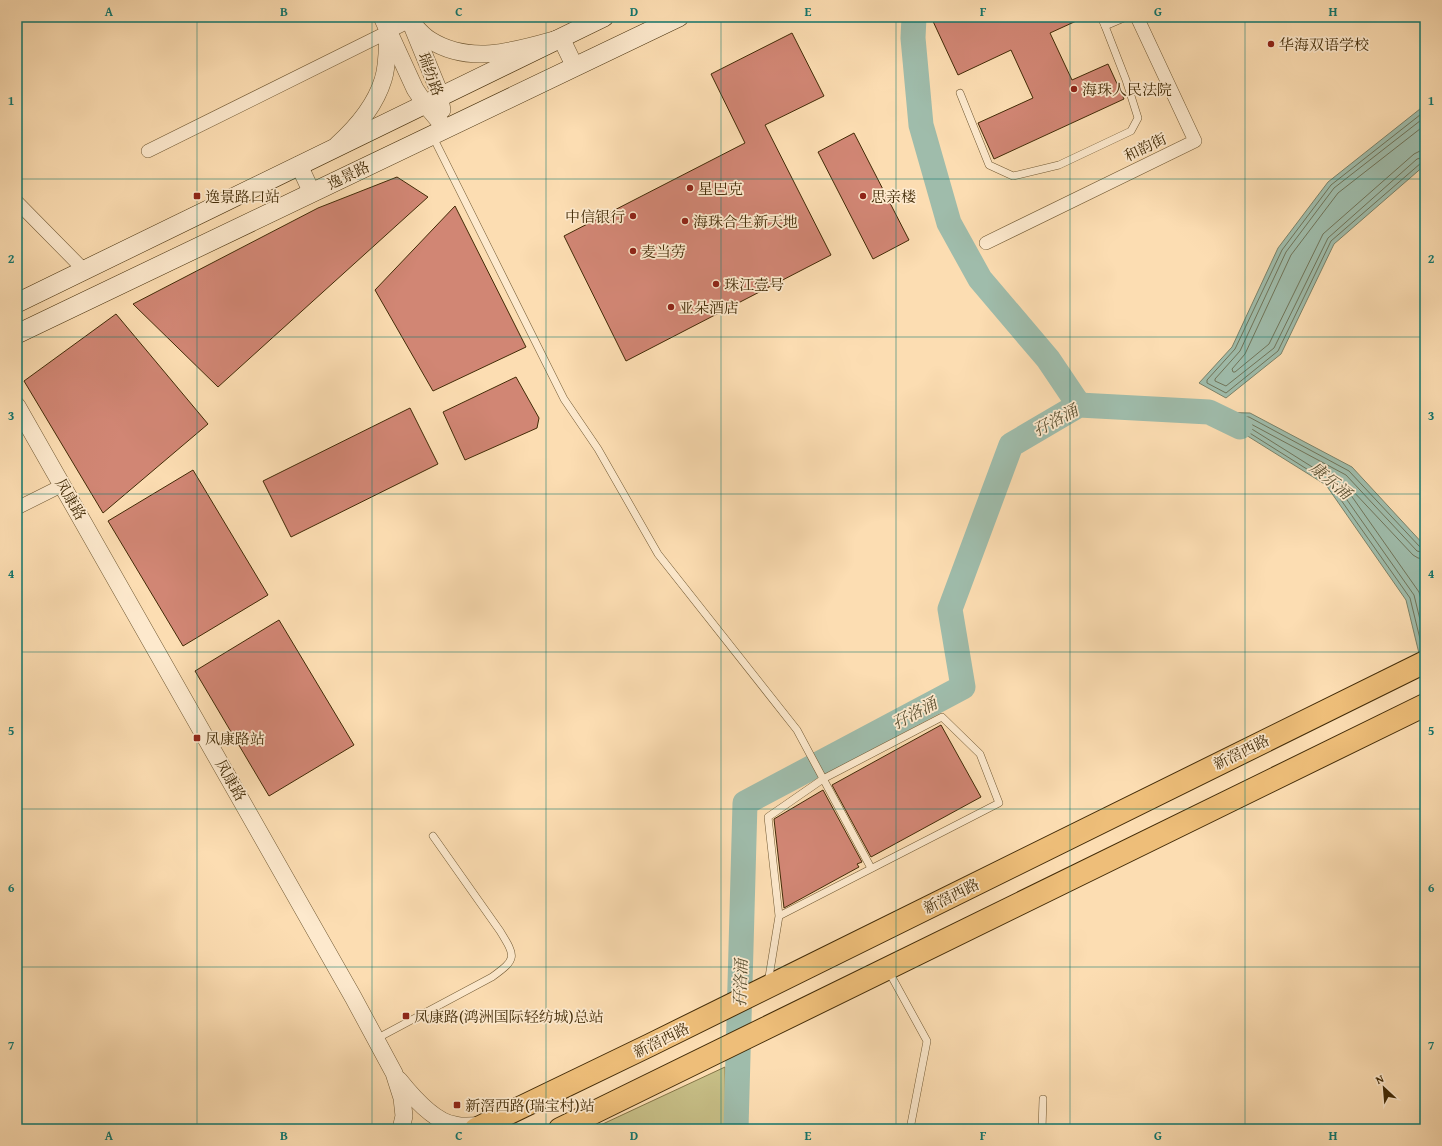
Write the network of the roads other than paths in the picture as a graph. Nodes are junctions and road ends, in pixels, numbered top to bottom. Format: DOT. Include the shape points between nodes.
graph roads {
  1 [pos="604,17"];
  2 [pos="679,17"];
  3 [pos="1101,17"];
  4 [pos="1126,17"];
  5 [pos="1137,17"];
  6 [pos="412,18"];
  7 [pos="385,24"];
  8 [pos="1105,26"];
  9 [pos="561,38"];
  10 [pos="575,67"];
  11 [pos="960,93"];
  12 [pos="432,100"];
  13 [pos="438,132"];
  14 [pos="333,148"];
  15 [pos="148,151"];
  16 [pos="299,165"];
  17 [pos="312,193"];
  18 [pos="17,202"];
  19 [pos="986,243"];
  20 [pos="84,270"];
  21 [pos="17,303"];
  22 [pos="17,334"];
  23 [pos="17,406"];
  24 [pos="63,485"];
  25 [pos="17,508"];
  26 [pos="1425,662"];
  27 [pos="1420,708"];
  28 [pos="823,779"];
  29 [pos="433,836"];
  30 [pos="871,868"];
  31 [pos="779,916"];
  32 [pos="887,968"];
  33 [pos="767,987"];
  34 [pos="376,1039"];
  35 [pos="394,1073"];
  36 [pos="1043,1098"];
  37 [pos="480,1127"];
  38 [pos="401,1129"];
  39 [pos="560,1129"];
  40 [pos="910,1129"];
  41 [pos="1042,1129"];
  1 -- 9 [label="main road, 逸景路"];
  2 -- 10 [label="main road, 逸景路"];
  3 -- 8 [label="lane"];
  4 -- 8 [label="lane"];
  5 -- 19 [label="street, 和韵街" via="1195,140"];
  6 -- 7 [label="street"];
  6 -- 9 [label="street" via="428,39 457,52 484,55 509,52"];
  6 -- 12 [label="street, 瑞纺路" via="433,75"];
  7 -- 12 [label="street" via="407,74"];
  7 -- 14 [label="street" via="386,59 383,80 364,117"];
  7 -- 15 [label="street"];
  8 -- 11 [label="lane" via="1138,118 1131,131 1059,165 1013,176 989,166"];
  9 -- 10 [label="street"];
  9 -- 12 [label="main road, 逸景路"];
  10 -- 13 [label="main road, 逸景路"];
  12 -- 13 [label="street, 瑞纺路"];
  12 -- 14 [label="main road, 逸景路"];
  13 -- 17 [label="main road, 逸景路"];
  13 -- 28 [label="lane" via="564,400 598,449 658,554 797,730"];
  14 -- 16 [label="main road, 逸景路"];
  16 -- 17 [label="street"];
  16 -- 20 [label="main road, 逸景路"];
  17 -- 22 [label="main road, 逸景路"];
  18 -- 20 [label="street"];
  20 -- 21 [label="main road, 逸景路"];
  23 -- 24 [label="street, 凤康路"];
  24 -- 25 [label="street"];
  24 -- 34 [label="street, 凤康路"];
  26 -- 33 [label="highway, 新滘西路"];
  27 -- 32 [label="highway"];
  28 -- 30 [label="lane"];
  28 -- 30 [label="lane" via="942,717 980,754 999,803"];
  28 -- 31 [label="lane" via="768,817"];
  29 -- 34 [label="lane" via="500,931 513,954 504,969 492,977"];
  30 -- 31 [label="lane"];
  31 -- 33 [label="lane"];
  32 -- 39 [label="highway"];
  32 -- 40 [label="lane" via="927,1041"];
  33 -- 37 [label="highway, 新滘西路"];
  34 -- 35 [label="street, 凤康路"];
  35 -- 37 [label="street" via="414,1097 441,1120 453,1125"];
  35 -- 38 [label="street" via="402,1098 404,1116"];
  36 -- 41 [label="lane"];
}
